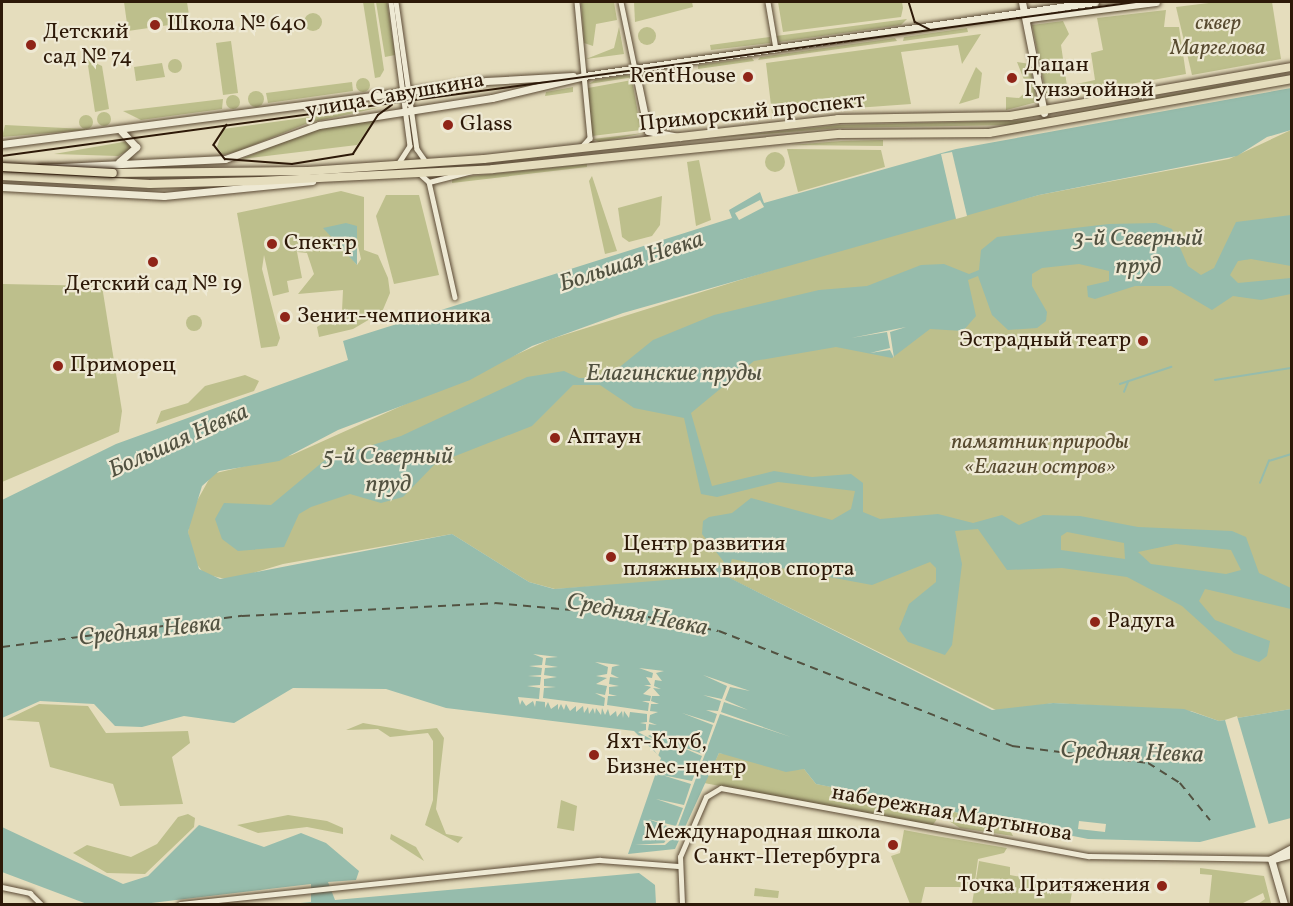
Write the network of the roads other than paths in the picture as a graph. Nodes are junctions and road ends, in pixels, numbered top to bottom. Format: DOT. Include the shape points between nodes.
graph roads {
  1 [pos="391,2"];
  2 [pos="396,2"];
  3 [pos="577,2"];
  4 [pos="621,2"];
  5 [pos="768,2"];
  6 [pos="1022,2"];
  7 [pos="1095,2"];
  8 [pos="1156,2"];
  9 [pos="1024,14"];
  10 [pos="776,49"];
  11 [pos="1292,67"];
  12 [pos="635,69"];
  13 [pos="584,76"];
  14 [pos="1292,79"];
  15 [pos="407,92"];
  16 [pos="408,111"];
  17 [pos="1044,113"];
  18 [pos="122,131"];
  19 [pos="679,137"];
  20 [pos="590,138"];
  21 [pos="2,144"];
  22 [pos="604,146"];
  23 [pos="579,149"];
  24 [pos="426,162"];
  25 [pos="399,163"];
  26 [pos="108,165"];
  27 [pos="2,169"];
  28 [pos="475,169"];
  29 [pos="416,171"];
  30 [pos="2,176"];
  31 [pos="347,177"];
  32 [pos="213,179"];
  33 [pos="429,182"];
  34 [pos="2,187"];
  35 [pos="455,297"];
  36 [pos="1292,848"];
  37 [pos="1292,854"];
  38 [pos="1271,859"];
  39 [pos="678,866"];
  40 [pos="2,887"];
  41 [pos="41,904"];
  42 [pos="180,904"];
  43 [pos="682,904"];
  44 [pos="1284,904"];
  1 -- 15 [label="street"];
  2 -- 15 [label="street"];
  3 -- 13 [label="street"];
  4 -- 12 [label="street"];
  5 -- 10 [label="street"];
  6 -- 9 [label="main road"];
  7 -- 9 [label="main road, улица Савушкина"];
  8 -- 9 [label="main road, улица Савушкина" via="1029,18"];
  9 -- 10 [label="main road, улица Савушкина"];
  9 -- 17 [label="main road"];
  10 -- 12 [label="main road, улица Савушкина"];
  11 -- 17 [label="main road, Приморский проспект"];
  12 -- 13 [label="main road, улица Савушкина"];
  12 -- 19 [label="main road" via="648,131"];
  13 -- 15 [label="main road, улица Савушкина" via="517,77"];
  13 -- 16 [label="main road, улица Савушкина"];
  13 -- 20 [label="street"];
  14 -- 28 [label="main road, Приморский проспект" via="1019,130 840,134"];
  15 -- 16 [label="street"];
  15 -- 18 [label="main road, улица Савушкина"];
  16 -- 24 [label="street" via="417,149"];
  16 -- 25 [label="street" via="410,146"];
  16 -- 26 [label="main road, улица Савушкина" via="319,125 225,159"];
  17 -- 19 [label="main road, Приморский проспект" via="838,119"];
  18 -- 21 [label="main road, улица Савушкина"];
  18 -- 26 [label="main road, улица Савушкина" via="134,139 135,152"];
  19 -- 22 [label="main road, Приморский проспект"];
  20 -- 22 [label="street"];
  20 -- 23 [label="street"];
  22 -- 23 [label="main road, Приморский проспект"];
  23 -- 24 [label="main road, Приморский проспект"];
  24 -- 25 [label="main road, Приморский проспект"];
  25 -- 32 [label="main road, Приморский проспект"];
  26 -- 27 [label="main road, улица Савушкина"];
  27 -- 32 [label="main road, bridge"];
  28 -- 29 [label="main road, Приморский проспект"];
  28 -- 33 [label="street"];
  29 -- 31 [label="main road, Приморский проспект"];
  29 -- 33 [label="street"];
  30 -- 32 [label="main road"];
  31 -- 32 [label="main road, Приморский проспект"];
  31 -- 34 [label="main road, Приморский проспект" via="164,196"];
  33 -- 35 [label="street"];
  36 -- 38 [label="main road, набережная Мартынова"];
  37 -- 38 [label="main road, набережная Мартынова"];
  38 -- 39 [label="street, набережная Мартынова" via="1089,856 721,788 703,802"];
  38 -- 44 [label="main road"];
  39 -- 42 [label="street" via="600,860"];
  39 -- 43 [label="street"];
  40 -- 41 [label="street" via="30,893"];
}
